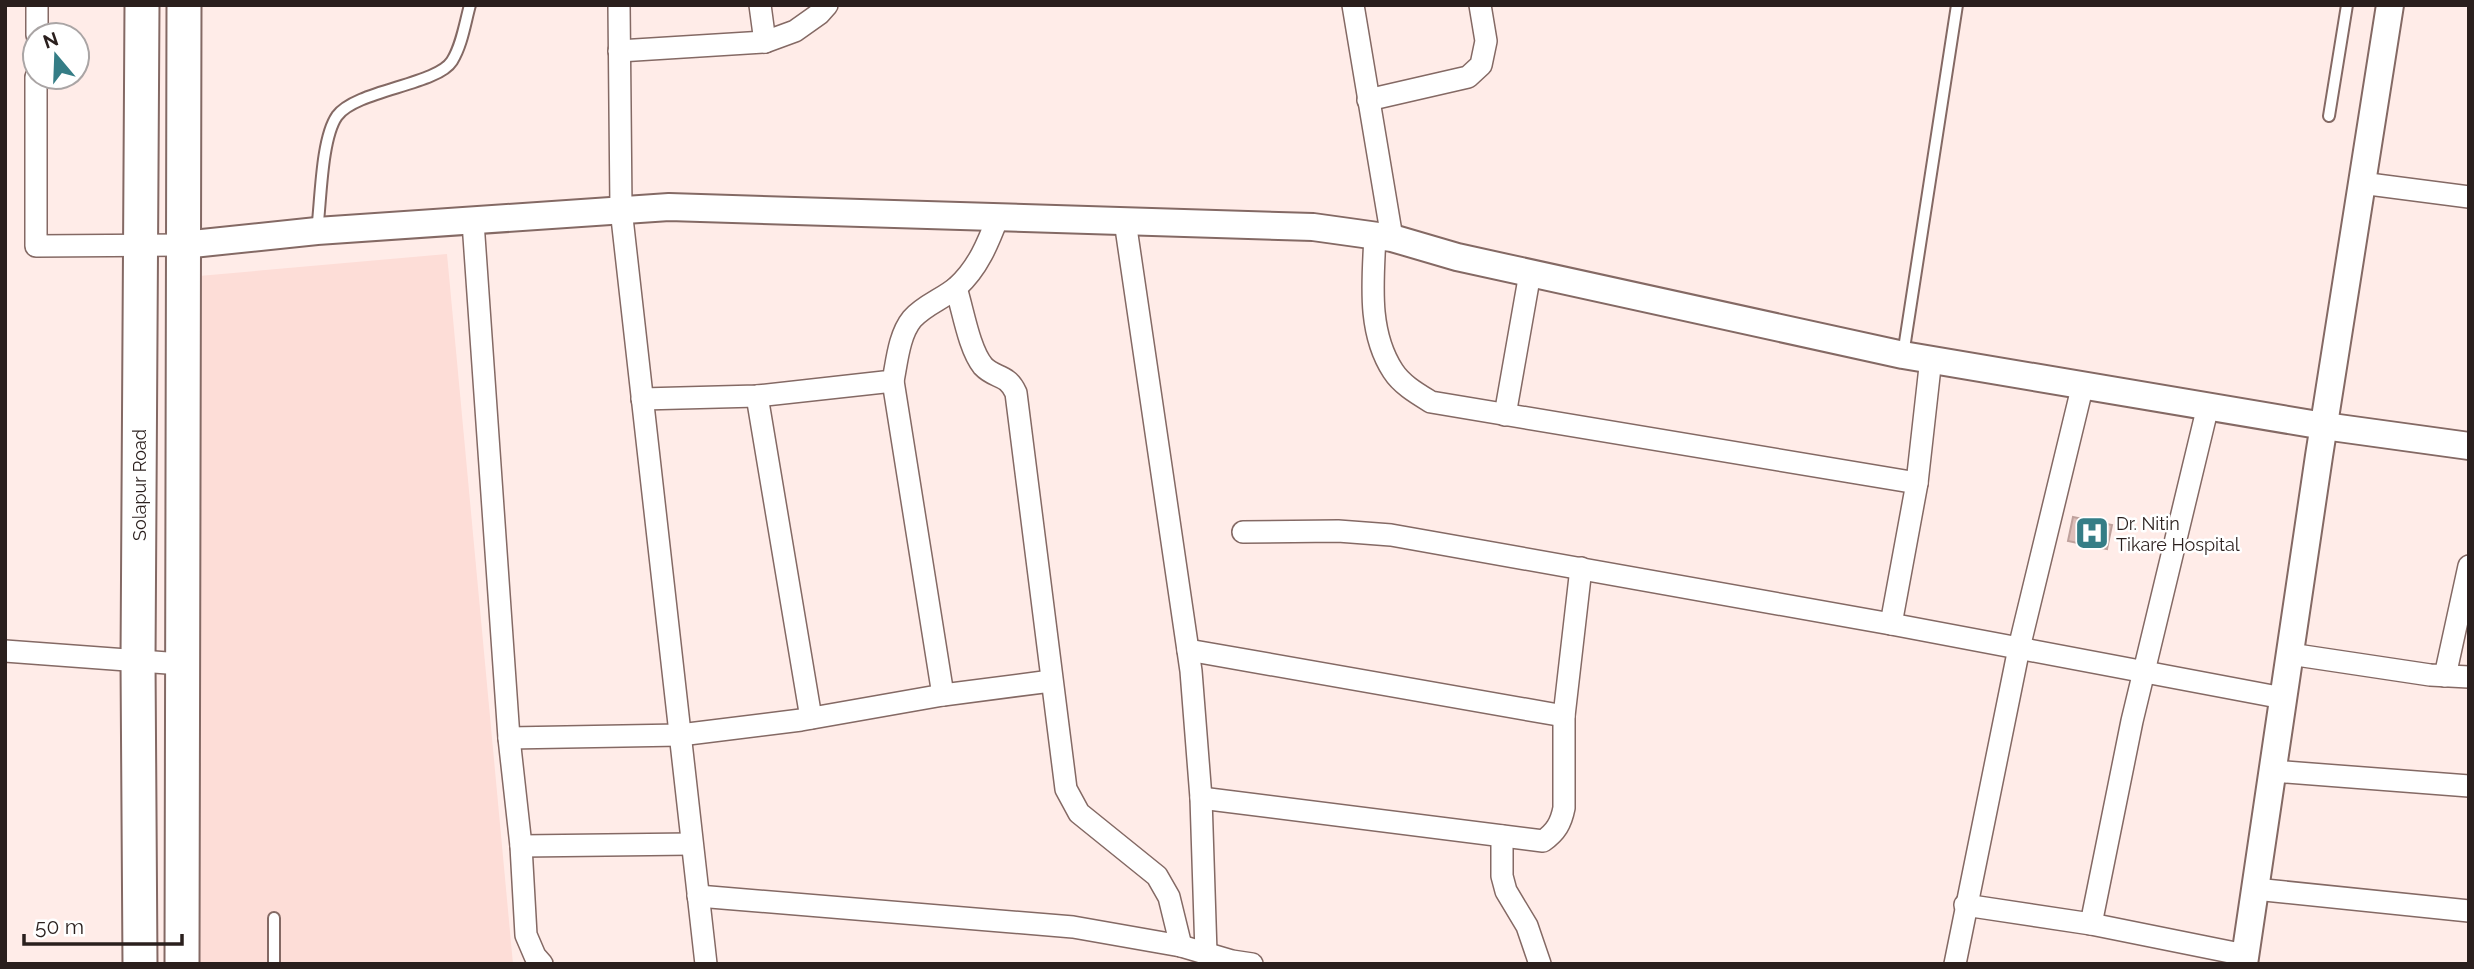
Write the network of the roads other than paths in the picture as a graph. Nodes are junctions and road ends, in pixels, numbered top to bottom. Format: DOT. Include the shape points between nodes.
graph roads {
  1 [pos="142,5"];
  2 [pos="184,5"];
  3 [pos="470,5"];
  4 [pos="618,5"];
  5 [pos="760,5"];
  6 [pos="827,5"];
  7 [pos="1353,5"];
  8 [pos="1480,5"];
  9 [pos="1957,5"];
  10 [pos="2347,5"];
  11 [pos="2390,5"];
  12 [pos="765,42"];
  13 [pos="619,51"];
  14 [pos="36,91"];
  15 [pos="1368,100"];
  16 [pos="2329,116"];
  17 [pos="2361,183"];
  18 [pos="2469,197"];
  19 [pos="621,209"];
  20 [pos="999,217"];
  21 [pos="1125,221"];
  22 [pos="473,222"];
  23 [pos="317,231"];
  24 [pos="1383,237"];
  25 [pos="141,245"];
  26 [pos="183,245"];
  27 [pos="1530,273"];
  28 [pos="956,288"];
  29 [pos="1903,355"];
  30 [pos="1931,358"];
  31 [pos="893,381"];
  32 [pos="2083,384"];
  33 [pos="757,396"];
  34 [pos="642,399"];
  35 [pos="2208,406"];
  36 [pos="1505,415"];
  37 [pos="2324,426"];
  38 [pos="2469,446"];
  39 [pos="1917,483"];
  40 [pos="1243,532"];
  41 [pos="2469,566"];
  42 [pos="1581,568"];
  43 [pos="1891,624"];
  44 [pos="2020,648"];
  45 [pos="1188,650"];
  46 [pos="5,651"];
  47 [pos="2290,654"];
  48 [pos="138,661"];
  49 [pos="181,664"];
  50 [pos="2145,671"];
  51 [pos="2445,676"];
  52 [pos="2469,677"];
  53 [pos="1051,681"];
  54 [pos="943,695"];
  55 [pos="2283,698"];
  56 [pos="1564,716"];
  57 [pos="811,718"];
  58 [pos="680,736"];
  59 [pos="509,738"];
  60 [pos="2272,771"];
  61 [pos="2469,786"];
  62 [pos="1201,798"];
  63 [pos="1502,836"];
  64 [pos="692,844"];
  65 [pos="521,846"];
  66 [pos="2255,889"];
  67 [pos="698,896"];
  68 [pos="1965,905"];
  69 [pos="2469,911"];
  70 [pos="275,918"];
  71 [pos="2091,924"];
  72 [pos="1181,946"];
  73 [pos="1206,953"];
  74 [pos="2244,959"];
  75 [pos="140,964"];
  76 [pos="182,964"];
  77 [pos="274,964"];
  78 [pos="542,964"];
  79 [pos="706,964"];
  80 [pos="1252,964"];
  81 [pos="1540,964"];
  82 [pos="1955,964"];
  1 -- 25 [label="main road, Solapur Road"];
  2 -- 26 [label="main road"];
  3 -- 23 [label="lane" via="450,64 349,105 338,115 328,136"];
  4 -- 13 [label="street"];
  5 -- 12 [label="street"];
  6 -- 12 [label="street" via="795,31"];
  7 -- 15 [label="street"];
  8 -- 15 [label="street" via="1486,41 1481,65 1468,77"];
  9 -- 29 [label="lane"];
  10 -- 16 [label="lane"];
  11 -- 17 [label="street"];
  12 -- 13 [label="street"];
  13 -- 19 [label="street"];
  14 -- 25 [label="street" via="36,246"];
  15 -- 24 [label="street"];
  17 -- 18 [label="street"];
  17 -- 37 [label="street"];
  19 -- 20 [label="street"];
  19 -- 22 [label="street"];
  19 -- 34 [label="street"];
  20 -- 21 [label="street"];
  20 -- 28 [label="street" via="982,256"];
  21 -- 24 [label="street" via="1313,227"];
  21 -- 45 [label="street"];
  22 -- 23 [label="street"];
  22 -- 59 [label="street"];
  23 -- 26 [label="street"];
  24 -- 27 [label="street"];
  24 -- 36 [label="street" via="1373,310 1393,372 1431,402"];
  25 -- 26 [label="street"];
  25 -- 48 [label="main road, Solapur Road"];
  26 -- 49 [label="main road"];
  27 -- 29 [label="street"];
  27 -- 36 [label="street"];
  28 -- 31 [label="street" via="911,320"];
  28 -- 53 [label="street" via="976,355 990,372 1012,383 1016,393"];
  29 -- 30 [label="street"];
  30 -- 32 [label="street"];
  30 -- 39 [label="street"];
  31 -- 33 [label="street"];
  31 -- 54 [label="street"];
  32 -- 35 [label="street"];
  32 -- 44 [label="street"];
  33 -- 34 [label="street"];
  33 -- 57 [label="street"];
  34 -- 58 [label="street"];
  35 -- 37 [label="street"];
  35 -- 50 [label="street"];
  36 -- 39 [label="street"];
  37 -- 38 [label="street"];
  37 -- 47 [label="street"];
  39 -- 43 [label="street"];
  40 -- 42 [label="street" via="1338,531 1391,536"];
  41 -- 51 [label="street"];
  42 -- 43 [label="street"];
  42 -- 56 [label="street"];
  43 -- 44 [label="street"];
  44 -- 50 [label="street"];
  44 -- 68 [label="street"];
  45 -- 56 [label="street"];
  45 -- 62 [label="street"];
  46 -- 48 [label="street"];
  47 -- 51 [label="street"];
  47 -- 55 [label="street"];
  48 -- 49 [label="street"];
  48 -- 75 [label="main road, Solapur Road"];
  49 -- 76 [label="main road"];
  50 -- 55 [label="street"];
  50 -- 71 [label="street"];
  51 -- 52 [label="street"];
  53 -- 54 [label="street"];
  53 -- 72 [label="street" via="1066,789 1079,813 1157,876 1169,897"];
  54 -- 57 [label="street"];
  55 -- 60 [label="street"];
  56 -- 63 [label="street" via="1564,808 1555,832 1543,841"];
  57 -- 58 [label="street"];
  58 -- 59 [label="street"];
  58 -- 64 [label="street"];
  59 -- 65 [label="street"];
  60 -- 61 [label="street"];
  60 -- 66 [label="street"];
  62 -- 63 [label="street"];
  62 -- 73 [label="street"];
  63 -- 81 [label="street" via="1506,891 1527,926"];
  64 -- 65 [label="street"];
  64 -- 67 [label="street"];
  65 -- 78 [label="street" via="526,935"];
  66 -- 69 [label="street"];
  66 -- 74 [label="street"];
  67 -- 72 [label="street" via="1073,927"];
  67 -- 79 [label="street"];
  68 -- 71 [label="street"];
  68 -- 82 [label="street"];
  70 -- 77 [label="lane"];
  71 -- 74 [label="street"];
  72 -- 73 [label="street"];
  73 -- 80 [label="street"];
}
